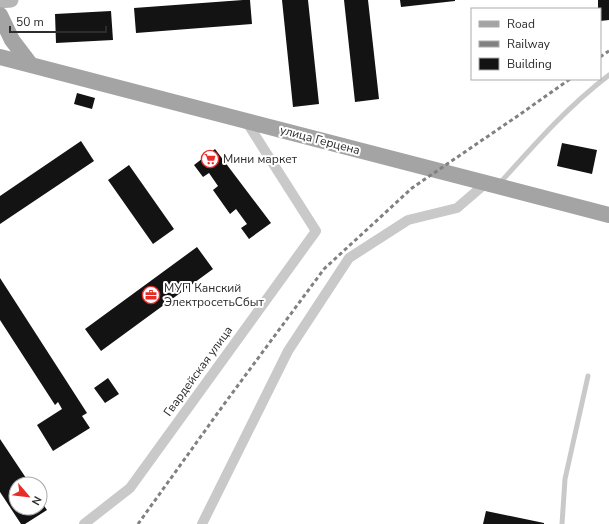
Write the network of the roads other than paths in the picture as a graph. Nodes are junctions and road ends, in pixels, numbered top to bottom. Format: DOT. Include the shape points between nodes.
graph roads {
  1 [pos="11,0"];
  2 [pos="0,1"];
  3 [pos="0,15"];
  4 [pos="0,57"];
  5 [pos="31,65"];
  6 [pos="609,75"];
  7 [pos="246,121"];
  8 [pos="492,184"];
  9 [pos="609,215"];
  10 [pos="588,376"];
  11 [pos="84,524"];
  12 [pos="202,524"];
  13 [pos="562,524"];
  1 -- 2 [label="main road"];
  3 -- 5 [label="main road" via="12,40"];
  4 -- 5 [label="main road, улица Герцена"];
  5 -- 7 [label="main road, улица Герцена"];
  6 -- 8 [label="lane" via="585,93"];
  7 -- 8 [label="main road, улица Герцена"];
  7 -- 11 [label="street, Гвардейская улица" via="316,231 130,488"];
  8 -- 9 [label="main road, улица Герцена"];
  8 -- 12 [label="street" via="458,208 408,220 349,258 288,351"];
  10 -- 13 [label="lane" via="565,479"];
}
